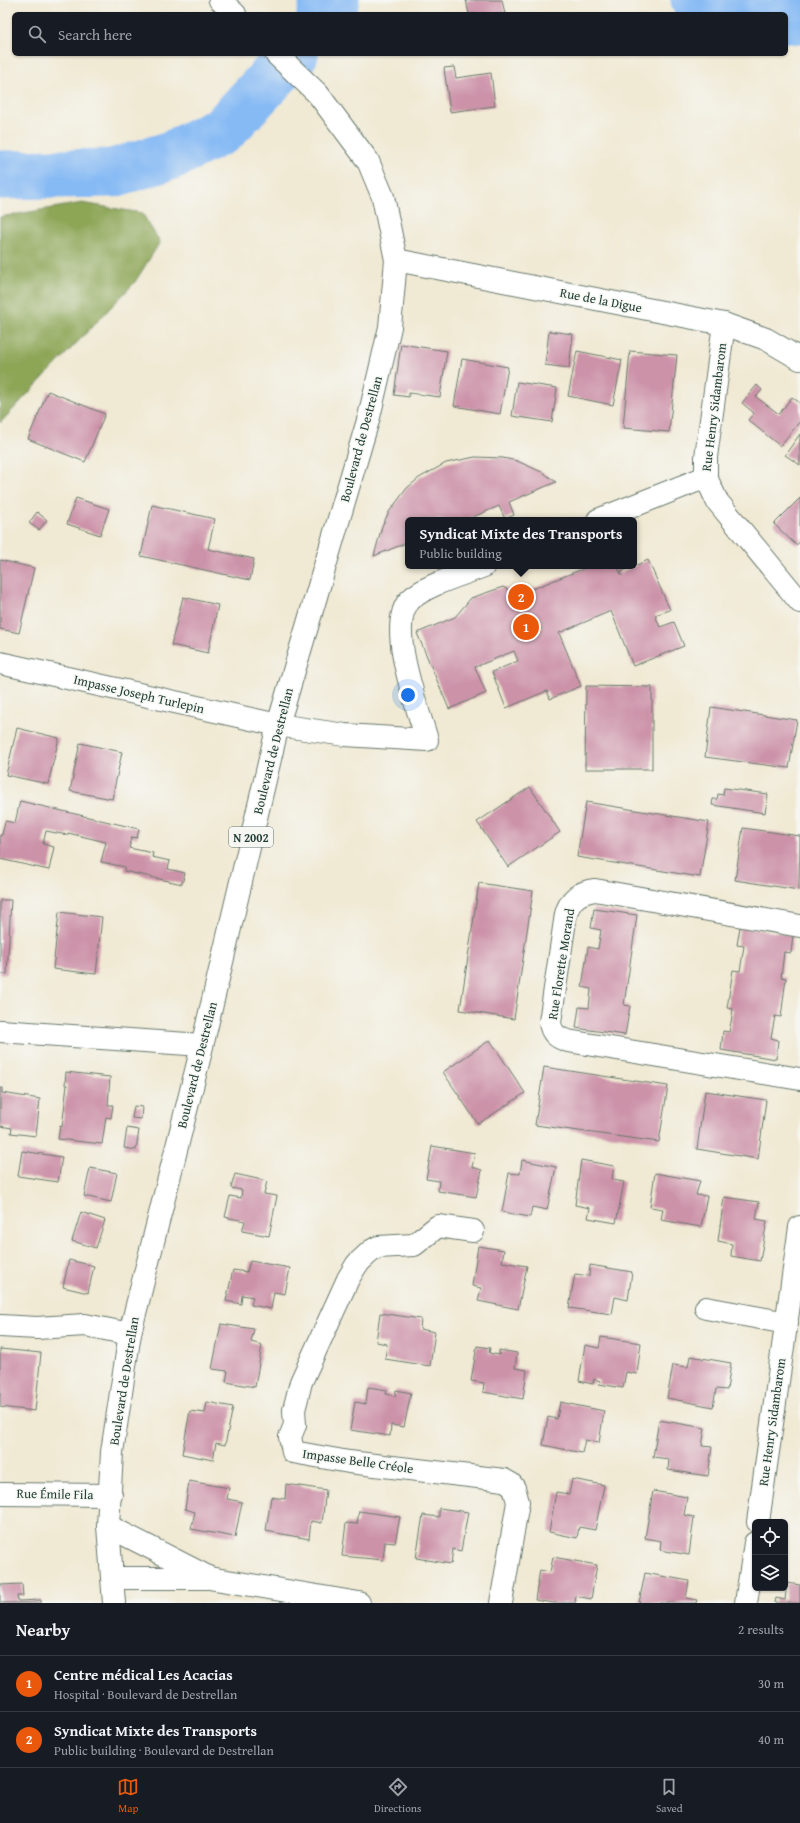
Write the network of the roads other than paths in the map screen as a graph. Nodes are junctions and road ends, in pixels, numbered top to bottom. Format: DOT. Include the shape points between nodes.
graph roads {
  1 [pos="220,0"];
  2 [pos="233,12"];
  3 [pos="278,56"];
  4 [pos="396,260"];
  5 [pos="724,324"];
  6 [pos="800,359"];
  7 [pos="706,477"];
  8 [pos="606,517"];
  9 [pos="476,569"];
  10 [pos="800,602"];
  11 [pos="0,663"];
  12 [pos="278,724"];
  13 [pos="800,926"];
  14 [pos="0,1031"];
  15 [pos="202,1045"];
  16 [pos="800,1079"];
  17 [pos="800,1227"];
  18 [pos="473,1231"];
  19 [pos="706,1308"];
  20 [pos="787,1323"];
  21 [pos="0,1326"];
  22 [pos="130,1334"];
  23 [pos="0,1494"];
  24 [pos="111,1495"];
  25 [pos="758,1519"];
  26 [pos="108,1526"];
  27 [pos="753,1555"];
  28 [pos="112,1578"];
  29 [pos="209,1578"];
  30 [pos="114,1603"];
  31 [pos="359,1603"];
  32 [pos="501,1603"];
  33 [pos="746,1603"];
  1 -- 2 [label="street"];
  3 -- 4 [label="street, Boulevard de Destrellan / N 2002" via="318,94 368,161 383,197"];
  4 -- 5 [label="street, Rue de la Digue"];
  4 -- 12 [label="street, Boulevard de Destrellan / N 2002" via="390,327 369,417"];
  5 -- 6 [label="street, Rue de la Digue" via="766,339"];
  5 -- 7 [label="street, Rue Henry Sidambarom" via="706,457"];
  7 -- 8 [label="street"];
  7 -- 10 [label="street, Rue Henry Sidambarom" via="717,501"];
  9 -- 12 [label="street, Impasse Joseph Turlepin" via="429,588 410,601 402,615 402,654 427,740 345,735"];
  11 -- 12 [label="street, Impasse Joseph Turlepin"];
  12 -- 15 [label="street, Boulevard de Destrellan / N 2002"];
  13 -- 16 [label="street, Rue Florette Morand" via="595,890 581,893 570,903 566,914 550,1022 556,1037 568,1041"];
  14 -- 15 [label="street"];
  15 -- 22 [label="street, Boulevard de Destrellan / N 2002"];
  17 -- 20 [label="street, Rue Henry Sidambarom"];
  18 -- 32 [label="street, Impasse Belle Créole" via="438,1226 414,1245 378,1247 360,1260 348,1279 302,1382 294,1410 295,1424 290,1437 292,1452 349,1462 504,1480 511,1484 516,1492 518,1508"];
  19 -- 20 [label="street"];
  20 -- 25 [label="street, Rue Henry Sidambarom"];
  21 -- 22 [label="street" via="37,1328 85,1325"];
  22 -- 24 [label="street, Boulevard de Destrellan / N 2002" via="112,1452"];
  23 -- 24 [label="street, Rue Émile Fila"];
  24 -- 26 [label="street, Boulevard de Destrellan / N 2002"];
  26 -- 28 [label="street, Boulevard de Destrellan / N 2002"];
  26 -- 29 [label="street"];
  27 -- 33 [label="street"];
  28 -- 29 [label="street"];
  28 -- 30 [label="street, Boulevard de Destrellan / N 2002"];
  29 -- 31 [label="street"];
}
